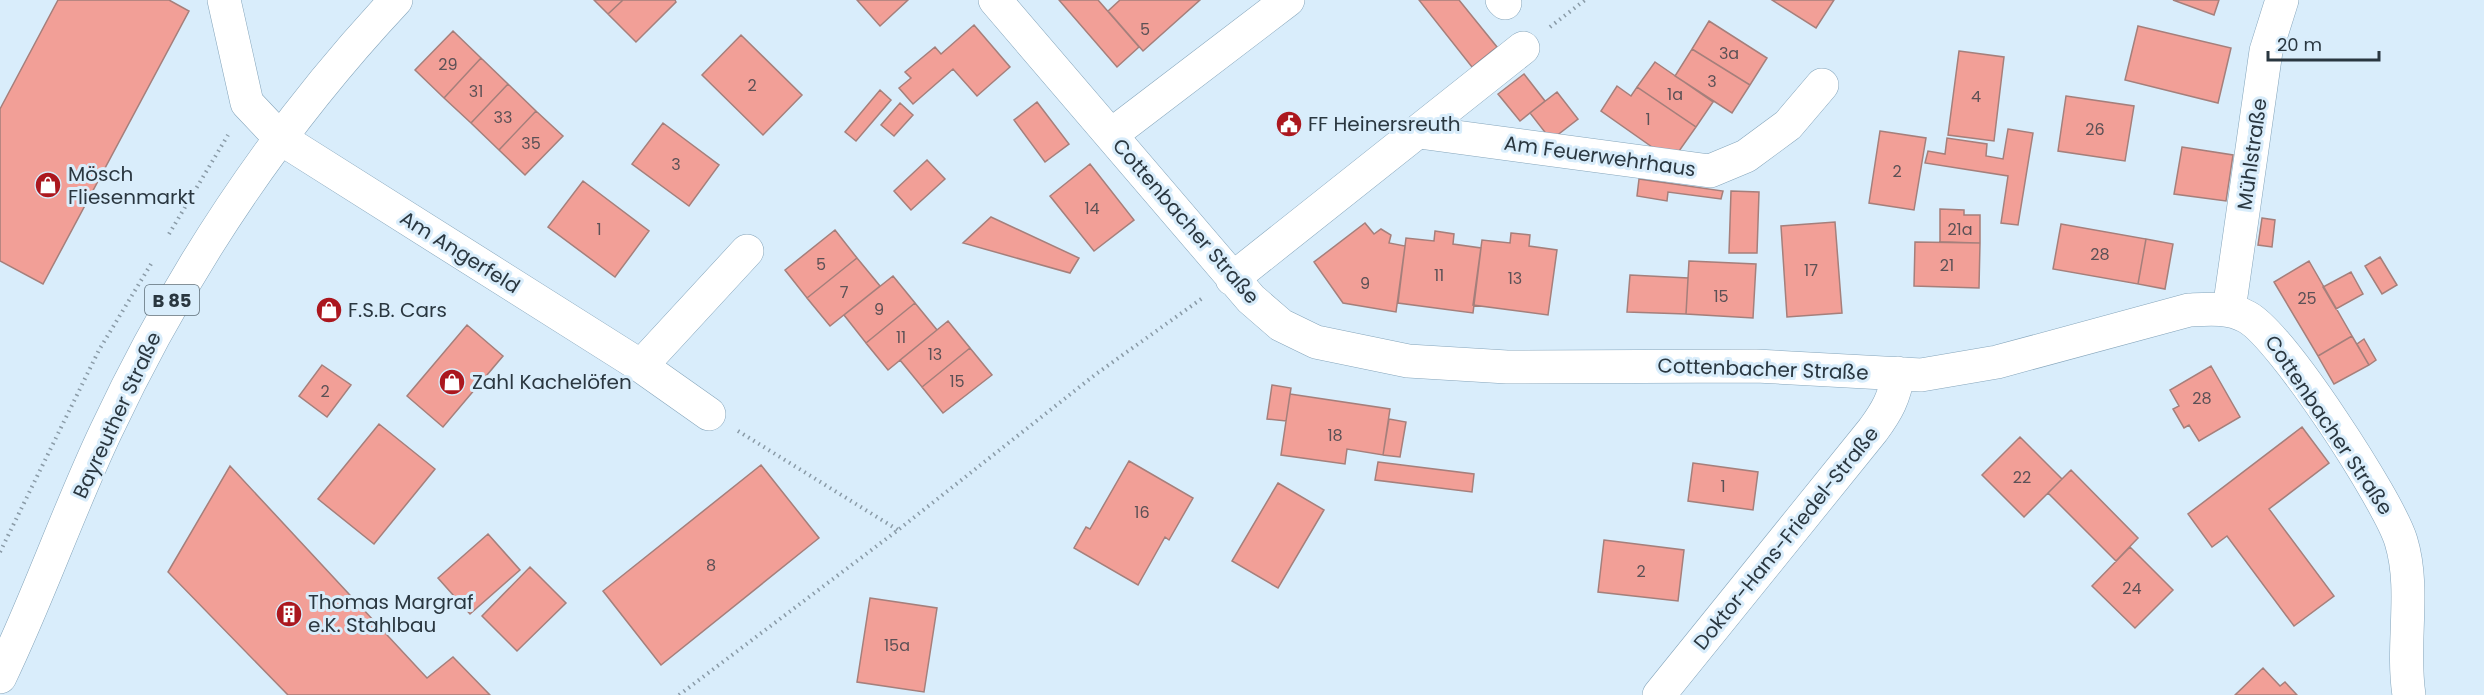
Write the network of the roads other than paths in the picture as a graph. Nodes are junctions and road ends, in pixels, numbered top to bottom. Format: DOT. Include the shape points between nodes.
graph roads {
  1 [pos="224,0"];
  2 [pos="396,0"];
  3 [pos="995,0"];
  4 [pos="1288,0"];
  5 [pos="2282,0"];
  6 [pos="1523,48"];
  7 [pos="1822,85"];
  8 [pos="1419,132"];
  9 [pos="1112,135"];
  10 [pos="280,138"];
  11 [pos="747,251"];
  12 [pos="1220,287"];
  13 [pos="2229,310"];
  14 [pos="641,366"];
  15 [pos="1898,374"];
  16 [pos="709,414"];
  17 [pos="0,677"];
  18 [pos="1659,695"];
  19 [pos="2409,695"];
  1 -- 10 [label="street, Am Angerfeld" via="247,103"];
  2 -- 10 [label="street, Bayreuther Straße / B 85" via="340,60"];
  3 -- 9 [label="street, Cottenbacher Straße"];
  4 -- 9 [label="street"];
  5 -- 13 [label="street, Mühlstraße" via="2266,51"];
  6 -- 8 [label="street"];
  7 -- 8 [label="street, Am Feuerwehrhaus" via="1779,131 1746,156 1710,171"];
  8 -- 12 [label="street"];
  9 -- 12 [label="street, Cottenbacher Straße"];
  10 -- 14 [label="street, Am Angerfeld"];
  10 -- 17 [label="street, Bayreuther Straße / B 85" via="233,201 173,298 105,431"];
  11 -- 14 [label="street"];
  12 -- 15 [label="street, Cottenbacher Straße" via="1298,334 1340,348 1408,361 1507,368 1756,366"];
  13 -- 15 [label="street, Cottenbacher Straße" via="2189,310 1958,370"];
  13 -- 19 [label="street, Cottenbacher Straße" via="2252,320 2273,338 2347,444 2392,518 2406,570"];
  14 -- 16 [label="street, Am Angerfeld"];
  15 -- 18 [label="street, Doktor-Hans-Friedel-Straße" via="1889,408 1873,430"];
}
